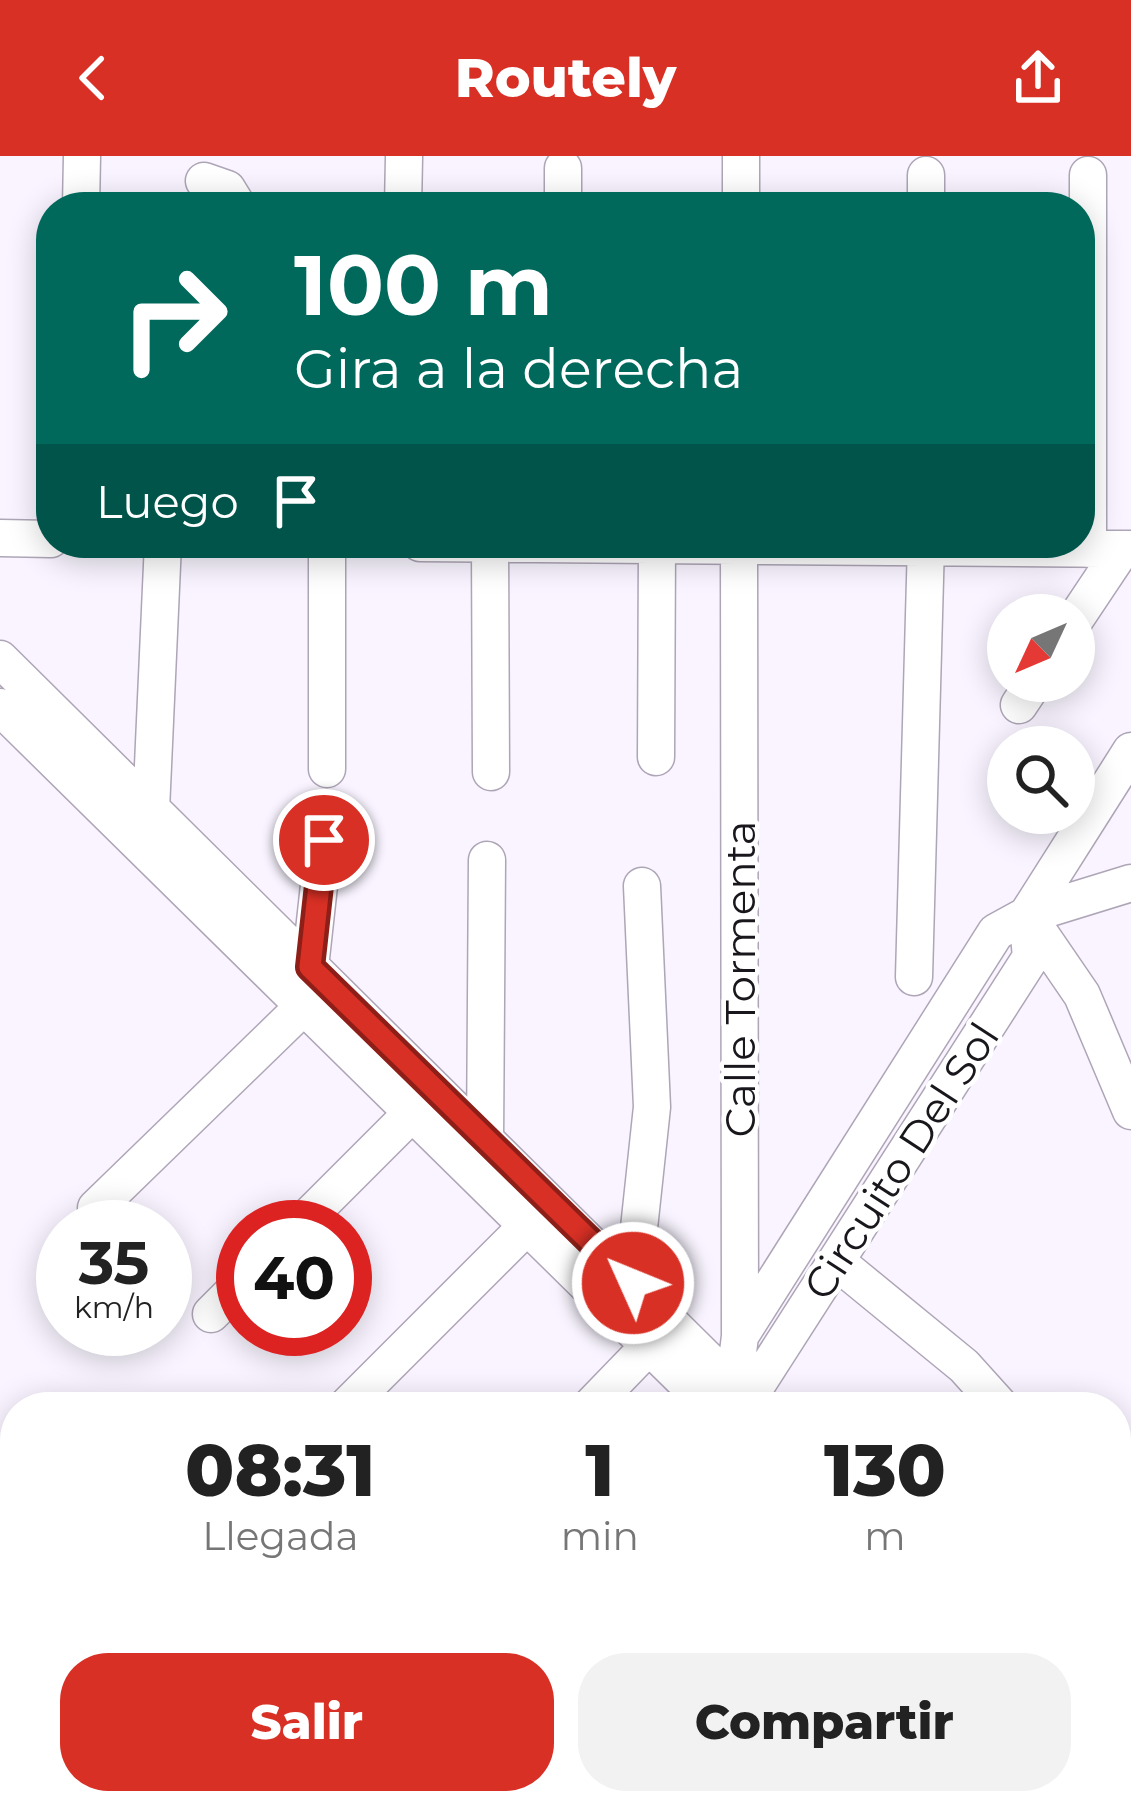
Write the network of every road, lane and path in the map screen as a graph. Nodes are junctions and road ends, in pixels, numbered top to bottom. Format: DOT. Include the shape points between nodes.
graph roads {
  1 [pos="82,156"];
  2 [pos="742,156"];
  3 [pos="404,158"];
  4 [pos="563,168"];
  5 [pos="1088,175"];
  6 [pos="204,181"];
  7 [pos="81,192"];
  8 [pos="229,192"];
  9 [pos="403,192"];
  10 [pos="563,192"];
  11 [pos="741,192"];
  12 [pos="1089,192"];
  13 [pos="1095,276"];
  14 [pos="0,538"];
  15 [pos="36,539"];
  16 [pos="1114,549"];
  17 [pos="163,558"];
  18 [pos="327,558"];
  19 [pos="490,558"];
  20 [pos="657,558"];
  21 [pos="739,558"];
  22 [pos="926,558"];
  23 [pos="1089,594"];
  24 [pos="0,658"];
  25 [pos="0,707"];
  26 [pos="1131,751"];
  27 [pos="656,757"];
  28 [pos="327,769"];
  29 [pos="491,772"];
  30 [pos="151,810"];
  31 [pos="324,840"];
  32 [pos="487,860"];
  33 [pos="1131,883"];
  34 [pos="642,886"];
  35 [pos="1027,915"];
  36 [pos="310,967"];
  37 [pos="914,977"];
  38 [pos="304,1006"];
  39 [pos="1131,1111"];
  40 [pos="412,1113"];
  41 [pos="485,1140"];
  42 [pos="104,1200"];
  43 [pos="325,1200"];
  44 [pos="527,1226"];
  45 [pos="837,1262"];
  46 [pos="633,1283"];
  47 [pos="216,1310"];
  48 [pos="212,1314"];
  49 [pos="740,1336"];
  50 [pos="649,1346"];
  51 [pos="361,1392"];
  52 [pos="605,1392"];
  53 [pos="718,1392"];
  54 [pos="724,1392"];
  55 [pos="733,1392"];
  56 [pos="739,1392"];
  57 [pos="987,1392"];
  1 -- 7 [label="street"];
  2 -- 11 [label="street"];
  3 -- 9 [label="street"];
  4 -- 10 [label="street"];
  5 -- 12 [label="street"];
  6 -- 8 [label="street"];
  13 -- 16 [label="street"];
  14 -- 15 [label="street"];
  16 -- 23 [label="street"];
  17 -- 30 [label="street"];
  18 -- 28 [label="street"];
  19 -- 29 [label="street"];
  20 -- 27 [label="street"];
  21 -- 49 [label="street, Calle Tormenta"];
  22 -- 37 [label="street"];
  24 -- 30 [label="street"];
  25 -- 38 [label="street"];
  26 -- 35 [label="street, Circuito Del Sol"];
  30 -- 36 [label="street"];
  31 -- 36 [label="street"];
  32 -- 41 [label="street"];
  33 -- 35 [label="street"];
  34 -- 46 [label="street" via="652,1107"];
  35 -- 39 [label="street" via="1082,995"];
  35 -- 45 [label="street, Circuito Del Sol" via="1031,957"];
  35 -- 49 [label="street, Circuito Del Sol" via="996,932"];
  36 -- 41 [label="street"];
  38 -- 40 [label="street"];
  38 -- 42 [label="street"];
  40 -- 43 [label="street"];
  40 -- 44 [label="street"];
  41 -- 46 [label="street"];
  44 -- 50 [label="street"];
  44 -- 51 [label="street"];
  45 -- 56 [label="street, Circuito Del Sol"];
  45 -- 57 [label="street"];
  46 -- 54 [label="street"];
  47 -- 48 [label="street"];
  49 -- 55 [label="street, Calle Tormenta"];
  50 -- 52 [label="street"];
  50 -- 53 [label="street"];
}
